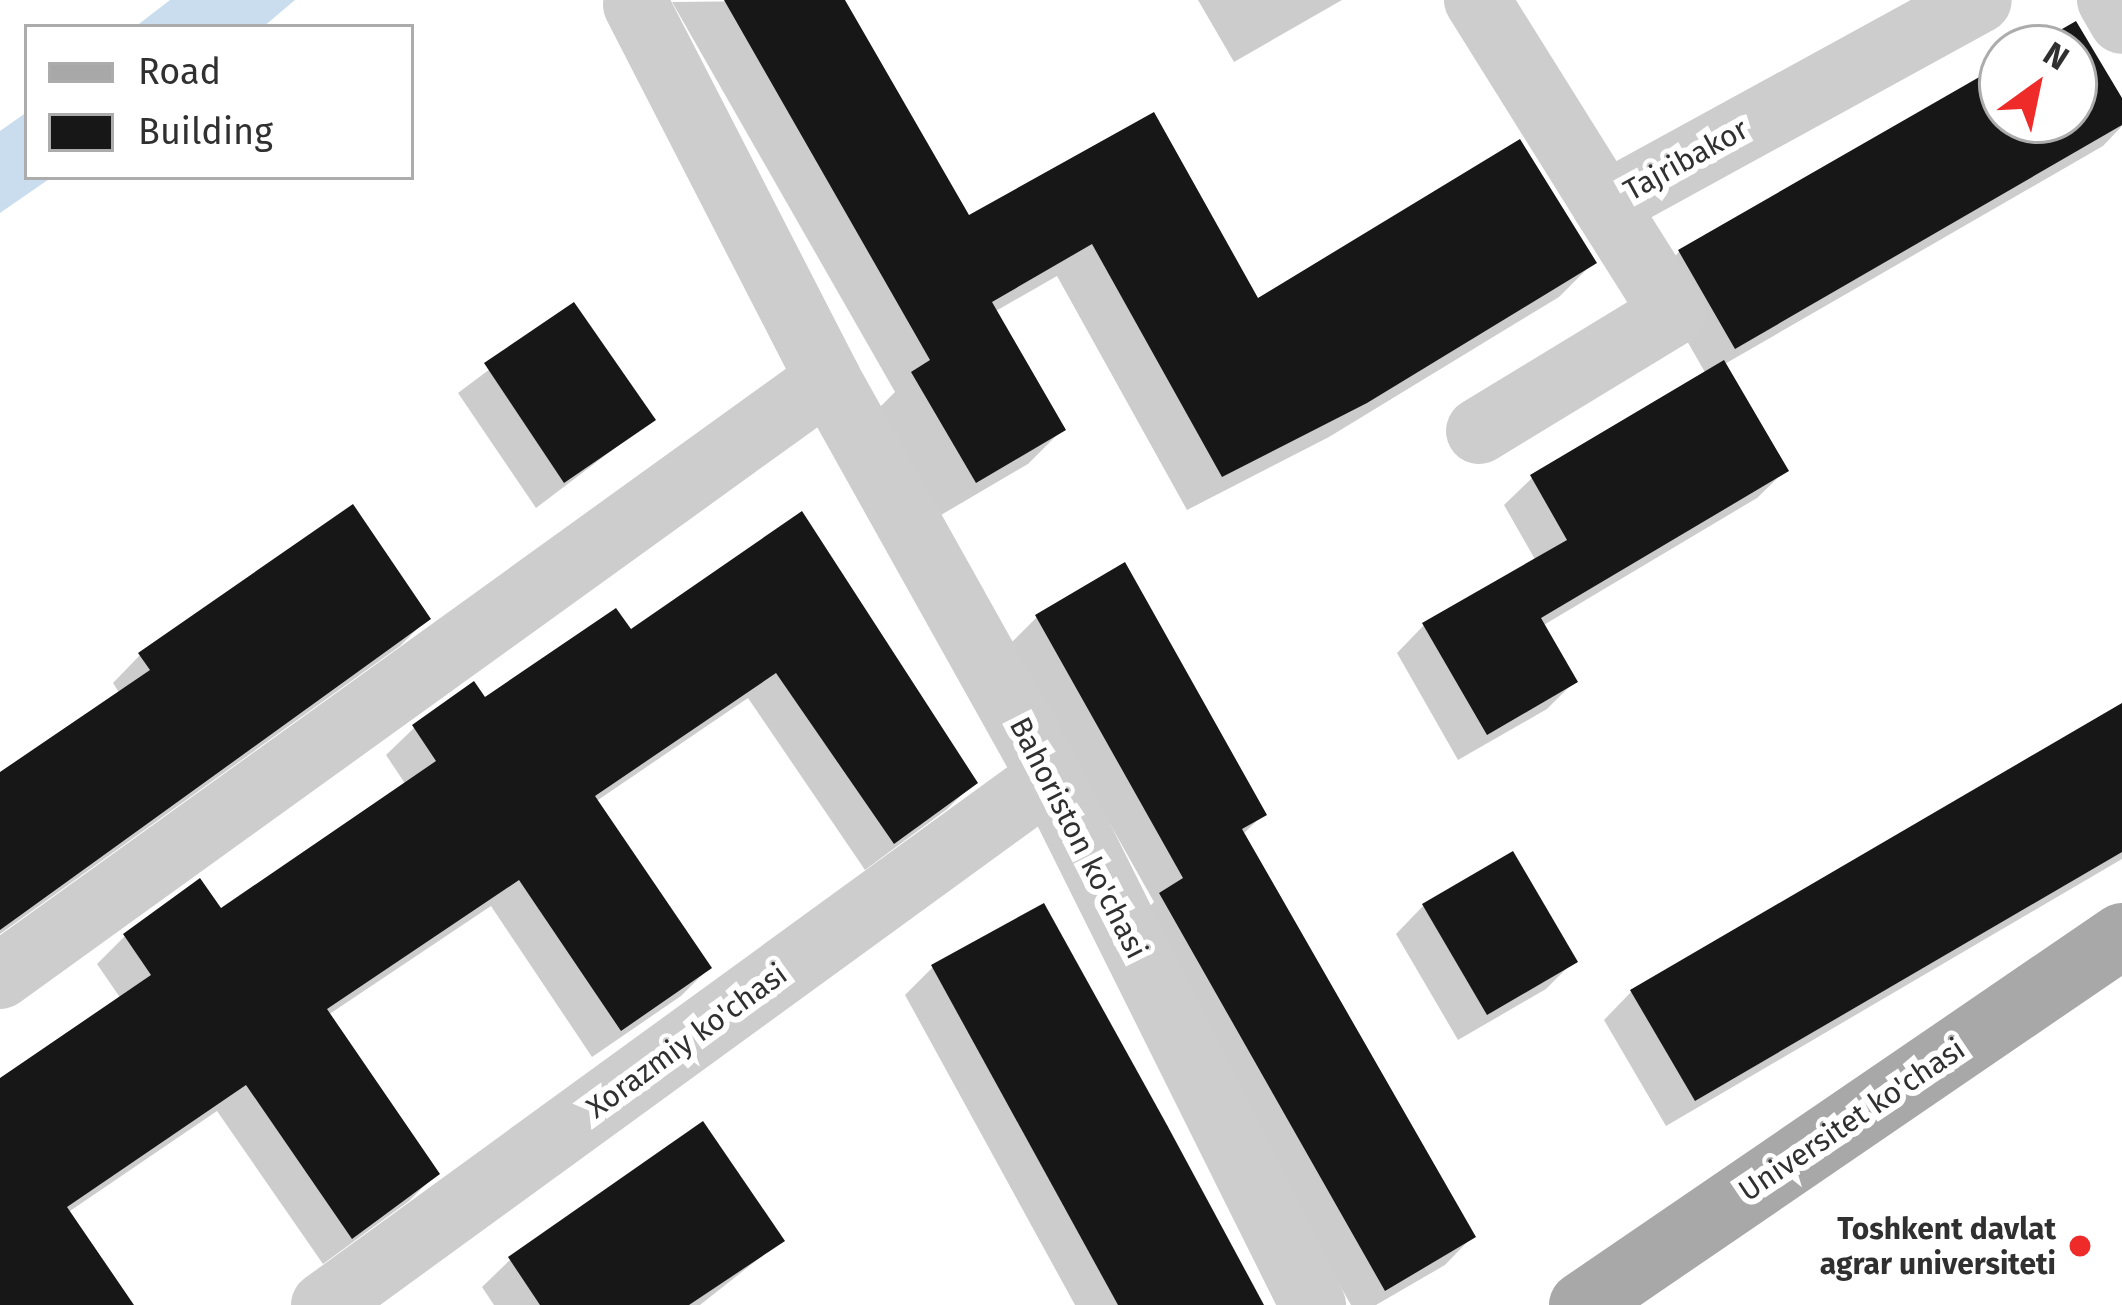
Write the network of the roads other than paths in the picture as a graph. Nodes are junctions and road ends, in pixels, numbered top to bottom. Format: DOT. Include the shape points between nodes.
graph roads {
  1 [pos="1478,0"];
  2 [pos="1979,0"];
  3 [pos="2110,0"];
  4 [pos="636,5"];
  5 [pos="2122,21"];
  6 [pos="1605,205"];
  7 [pos="828,380"];
  8 [pos="1479,431"];
  9 [pos="1050,777"];
  10 [pos="2122,936"];
  11 [pos="0,976"];
  12 [pos="323,1305"];
  13 [pos="1313,1305"];
  14 [pos="1582,1305"];
  1 -- 6 [label="street, Tajribakor"];
  2 -- 6 [label="street, Tajribakor"];
  3 -- 5 [label="street"];
  4 -- 7 [label="street, Bahoriston ko'chasi"];
  6 -- 8 [label="street" via="1673,313"];
  7 -- 9 [label="street, Bahoriston ko'chasi"];
  7 -- 11 [label="street"];
  9 -- 12 [label="street, Xorazmiy ko'chasi"];
  9 -- 13 [label="street, Bahoriston ko'chasi"];
  10 -- 14 [label="main road, Universitet ko'chasi"];
}
